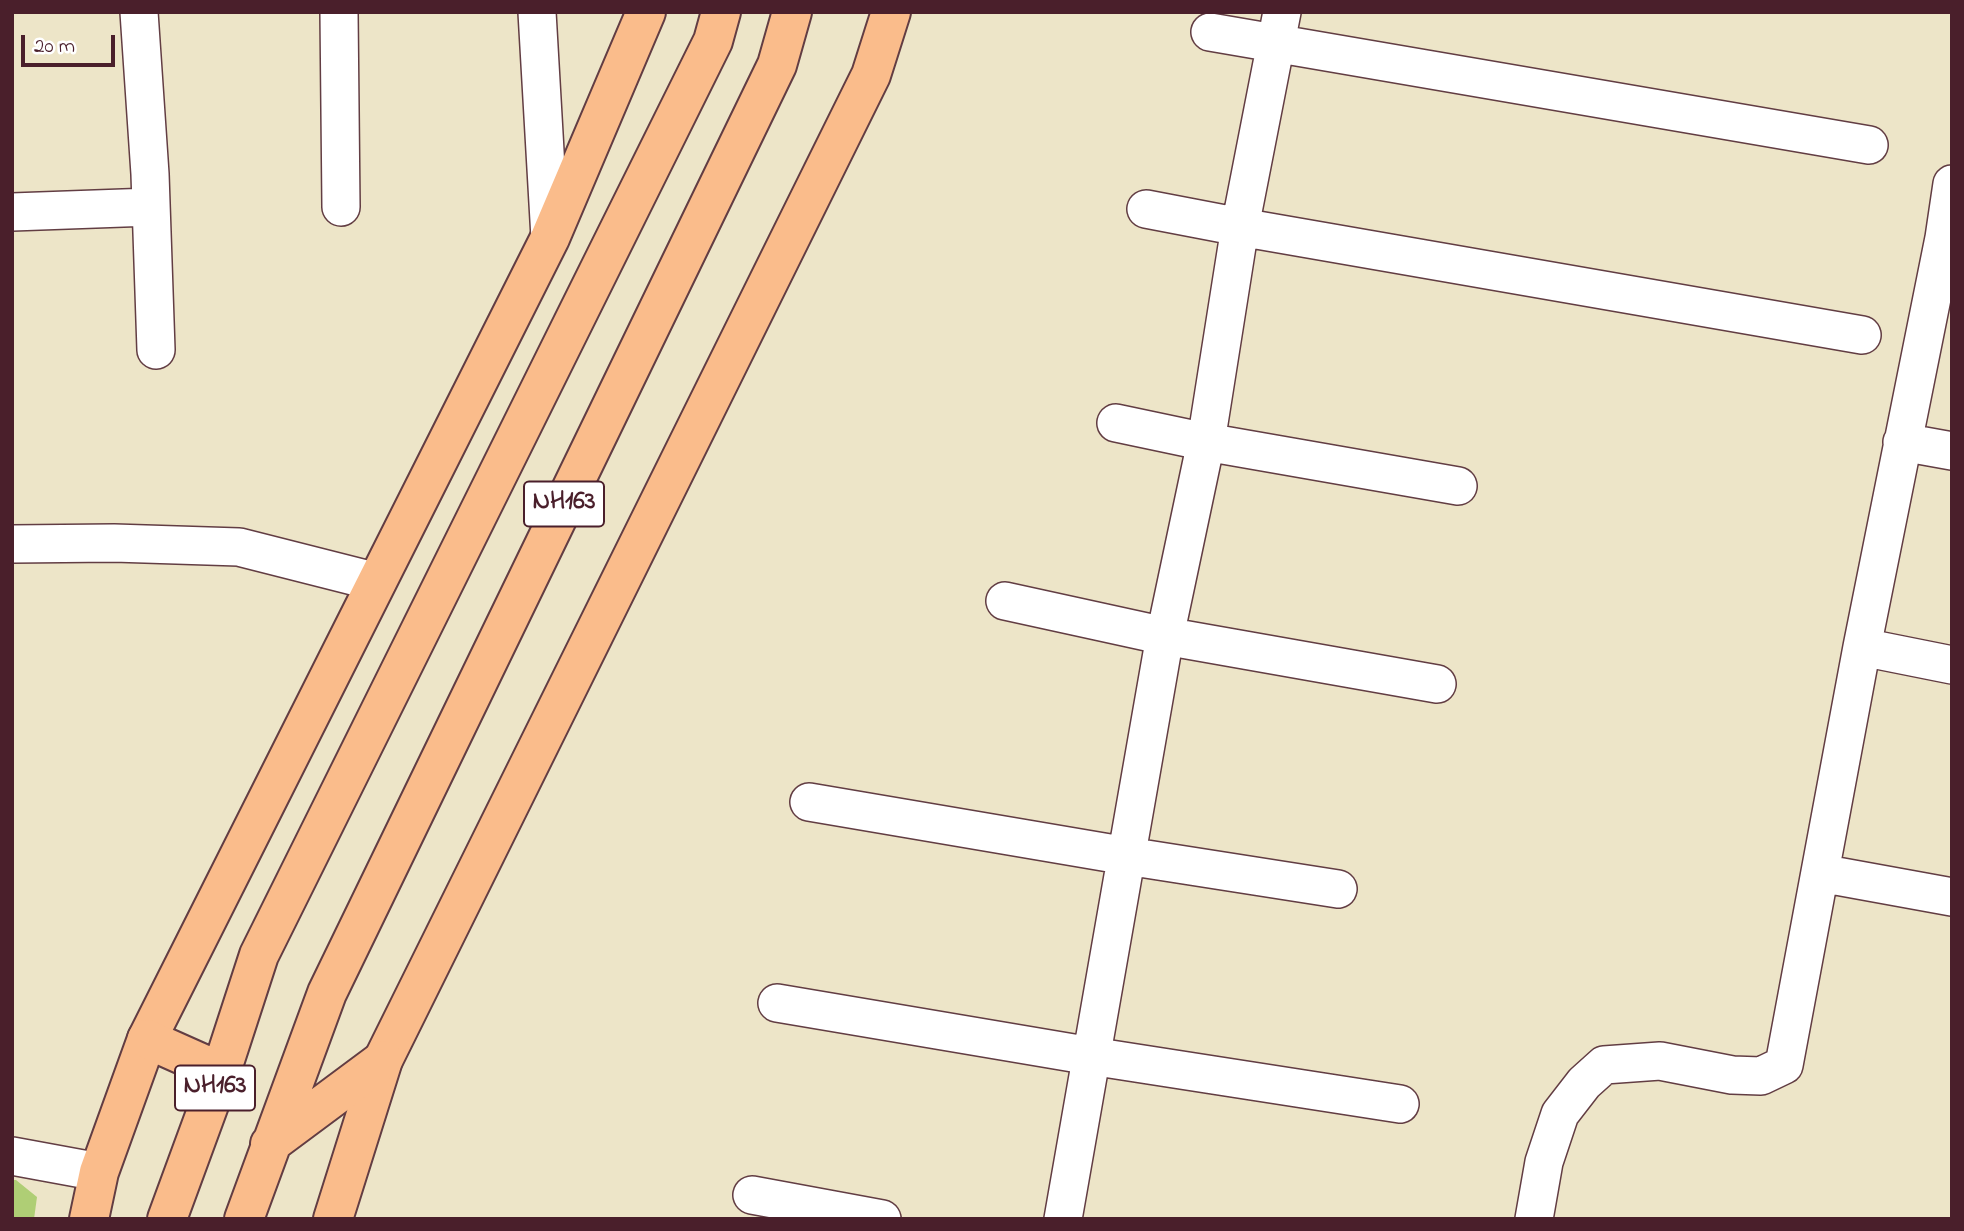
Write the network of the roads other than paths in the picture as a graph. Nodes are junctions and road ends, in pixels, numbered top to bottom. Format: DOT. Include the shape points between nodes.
graph roads {
  1 [pos="139,12"];
  2 [pos="339,12"];
  3 [pos="537,12"];
  4 [pos="646,12"];
  5 [pos="721,12"];
  6 [pos="792,12"];
  7 [pos="891,12"];
  8 [pos="1279,29"];
  9 [pos="1210,32"];
  10 [pos="1869,145"];
  11 [pos="1952,184"];
  12 [pos="151,207"];
  13 [pos="341,207"];
  14 [pos="1146,209"];
  15 [pos="12,212"];
  16 [pos="1240,227"];
  17 [pos="1948,229"];
  18 [pos="550,238"];
  19 [pos="1862,335"];
  20 [pos="156,350"];
  21 [pos="1116,423"];
  22 [pos="1206,442"];
  23 [pos="1902,442"];
  24 [pos="1952,451"];
  25 [pos="1458,486"];
  26 [pos="12,544"];
  27 [pos="377,582"];
  28 [pos="1005,601"];
  29 [pos="1165,636"];
  30 [pos="1862,647"];
  31 [pos="1952,665"];
  32 [pos="1437,684"];
  33 [pos="809,802"];
  34 [pos="1127,856"];
  35 [pos="1820,873"];
  36 [pos="1338,889"];
  37 [pos="1952,897"];
  38 [pos="777,1003"];
  39 [pos="147,1039"];
  40 [pos="1091,1056"];
  41 [pos="383,1060"];
  42 [pos="221,1072"];
  43 [pos="1400,1104"];
  44 [pos="270,1144"];
  45 [pos="12,1156"];
  46 [pos="99,1172"];
  47 [pos="752,1195"];
  48 [pos="89,1219"];
  49 [pos="167,1219"];
  50 [pos="243,1219"];
  51 [pos="333,1219"];
  52 [pos="882,1219"];
  53 [pos="1063,1219"];
  54 [pos="1534,1219"];
  1 -- 12 [label="street"];
  2 -- 13 [label="street"];
  3 -- 18 [label="street"];
  4 -- 18 [label="main road"];
  5 -- 42 [label="main road, NH163" via="713,41 259,955"];
  6 -- 44 [label="main road, NH163" via="776,65 327,993"];
  7 -- 41 [label="main road" via="871,75"];
  8 -- 9 [label="street"];
  8 -- 10 [label="street"];
  8 -- 16 [label="street"];
  11 -- 17 [label="street"];
  12 -- 15 [label="street"];
  12 -- 20 [label="street"];
  14 -- 16 [label="street"];
  16 -- 19 [label="street"];
  16 -- 22 [label="street"];
  17 -- 23 [label="street"];
  18 -- 27 [label="main road"];
  21 -- 22 [label="street"];
  22 -- 25 [label="street"];
  22 -- 29 [label="street"];
  23 -- 24 [label="street"];
  23 -- 30 [label="street"];
  26 -- 27 [label="street" via="239,547"];
  27 -- 39 [label="main road"];
  28 -- 29 [label="street"];
  29 -- 32 [label="street"];
  29 -- 34 [label="street"];
  30 -- 31 [label="street"];
  30 -- 35 [label="street"];
  33 -- 34 [label="street"];
  34 -- 36 [label="street"];
  34 -- 40 [label="street"];
  35 -- 37 [label="street"];
  35 -- 54 [label="street" via="1784,1065 1761,1076 1660,1061 1604,1065 1560,1114 1544,1163"];
  38 -- 40 [label="street"];
  39 -- 42 [label="main road"];
  39 -- 46 [label="main road"];
  40 -- 43 [label="street"];
  40 -- 53 [label="street"];
  41 -- 44 [label="main road"];
  41 -- 51 [label="main road"];
  42 -- 49 [label="main road, NH163"];
  44 -- 50 [label="main road, NH163"];
  45 -- 46 [label="street"];
  46 -- 48 [label="main road"];
  47 -- 52 [label="street"];
}
